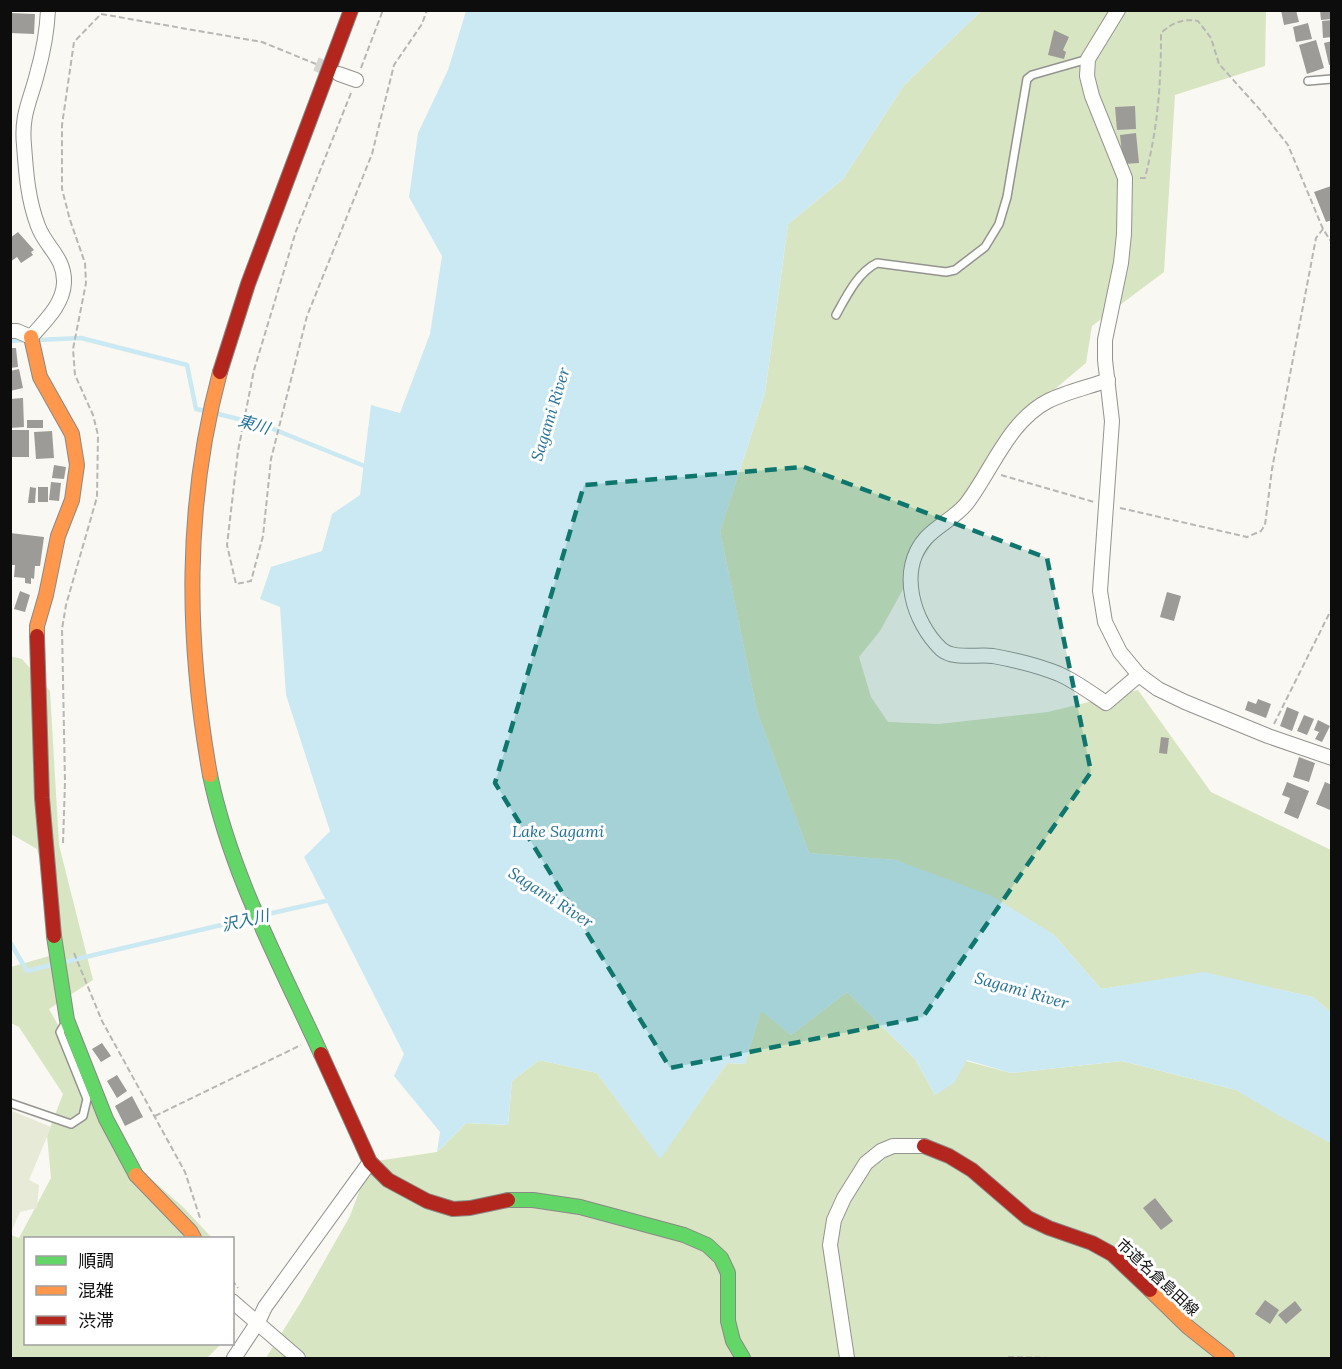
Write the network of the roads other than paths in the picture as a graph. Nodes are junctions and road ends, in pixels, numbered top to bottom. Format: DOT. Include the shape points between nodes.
graph roads {
  1 [pos="48,10"];
  2 [pos="351,10"];
  3 [pos="1118,10"];
  4 [pos="1088,59"];
  5 [pos="339,74"];
  6 [pos="1332,79"];
  7 [pos="356,80"];
  8 [pos="1308,81"];
  9 [pos="836,315"];
  10 [pos="10,332"];
  11 [pos="31,337"];
  12 [pos="1108,380"];
  13 [pos="1138,675"];
  14 [pos="1332,758"];
  15 [pos="67,1020"];
  16 [pos="10,1103"];
  17 [pos="370,1162"];
  18 [pos="193,1237"];
  19 [pos="234,1302"];
  20 [pos="258,1322"];
  21 [pos="234,1359"];
  22 [pos="298,1359"];
  23 [pos="743,1359"];
  24 [pos="847,1359"];
  25 [pos="1227,1359"];
  1 -- 11 [label="street" via="47,32 23,120 24,144 29,197 39,229 64,272 64,287 56,307"];
  2 -- 17 [label="street" via="250,277 210,412 196,490 190,558 191,629 206,749 226,836 285,982"];
  3 -- 4 [label="street"];
  4 -- 9 [label="lane" via="1027,79 1007,197 999,224 985,247 955,270 946,272 877,263 848,293"];
  4 -- 12 [label="street" via="1092,96 1125,178 1121,263 1105,340"];
  5 -- 7 [label="street"];
  6 -- 8 [label="lane"];
  10 -- 11 [label="street"];
  11 -- 15 [label="street" via="40,377 72,434 77,465 72,500 58,536 36,626 42,798 54,933"];
  12 -- 13 [label="street" via="1112,421 1100,591 1105,622 1119,652"];
  12 -- 13 [label="street" via="1048,401 1023,421 955,517 926,538 917,550 909,584 926,631 942,651 992,656 1043,669 1061,675 1106,703"];
  13 -- 14 [label="street" via="1185,702"];
  15 -- 16 [label="lane" via="60,1032 87,1099 83,1116 72,1124"];
  15 -- 18 [label="street" via="106,1119 137,1176"];
  17 -- 20 [label="street"];
  17 -- 23 [label="street" via="392,1184 455,1209 531,1200 584,1207 702,1240 723,1260 730,1289 728,1320"];
  19 -- 20 [label="street"];
  20 -- 21 [label="street"];
  20 -- 22 [label="street"];
  24 -- 25 [label="street, 市道名倉島田線" via="830,1245 834,1221 866,1163 893,1146 924,1146 945,1153 986,1180 1026,1217 1112,1254 1177,1318"];
}
